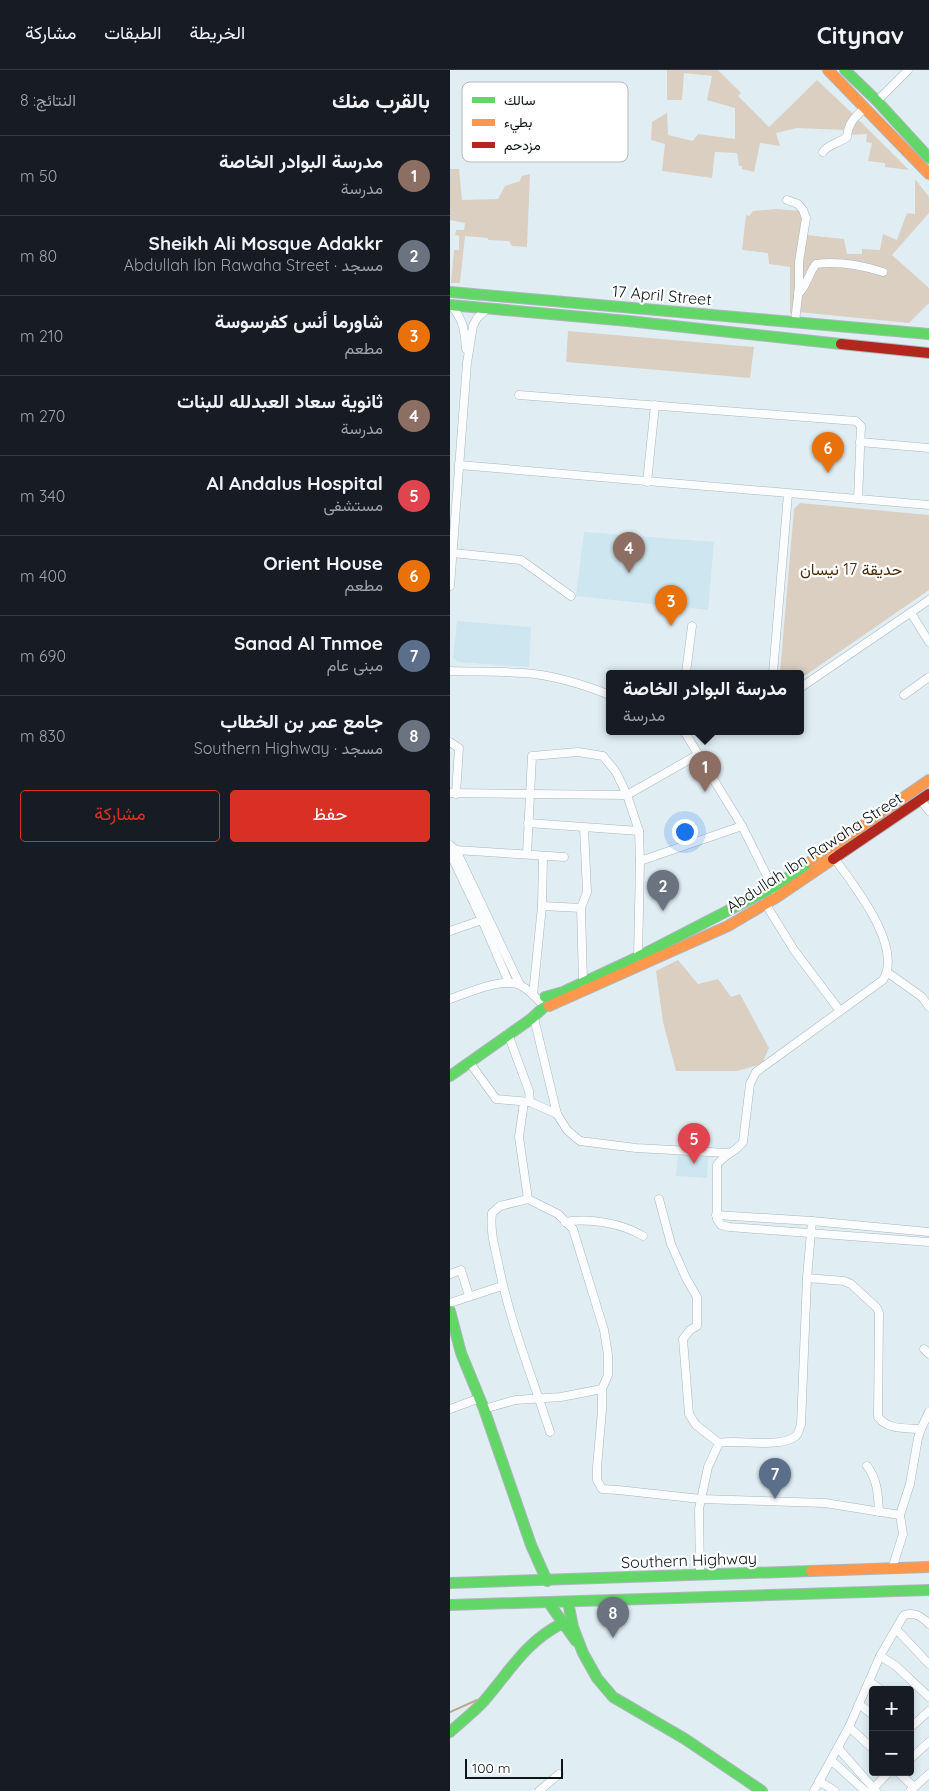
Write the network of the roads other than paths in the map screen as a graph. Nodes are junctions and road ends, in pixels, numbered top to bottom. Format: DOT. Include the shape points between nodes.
graph roads {
  1 [pos="828,70"];
  2 [pos="845,70"];
  3 [pos="908,70"];
  4 [pos="877,102"];
  5 [pos="865,108"];
  6 [pos="823,152"];
  7 [pos="929,158"];
  8 [pos="929,174"];
  9 [pos="787,200"];
  10 [pos="883,272"];
  11 [pos="450,292"];
  12 [pos="798,294"];
  13 [pos="450,305"];
  14 [pos="629,307"];
  15 [pos="488,308"];
  16 [pos="628,321"];
  17 [pos="794,322"];
  18 [pos="929,335"];
  19 [pos="836,342"];
  20 [pos="929,346"];
  21 [pos="929,353"];
  22 [pos="467,363"];
  23 [pos="519,395"];
  24 [pos="655,405"];
  25 [pos="860,442"];
  26 [pos="929,448"];
  27 [pos="459,465"];
  28 [pos="647,482"];
  29 [pos="788,494"];
  30 [pos="858,499"];
  31 [pos="929,505"];
  32 [pos="453,553"];
  33 [pos="450,586"];
  34 [pos="571,596"];
  35 [pos="929,600"];
  36 [pos="910,613"];
  37 [pos="692,626"];
  38 [pos="929,642"];
  39 [pos="686,670"];
  40 [pos="773,670"];
  41 [pos="450,671"];
  42 [pos="929,678"];
  43 [pos="804,685"];
  44 [pos="606,694"];
  45 [pos="904,695"];
  46 [pos="687,735"];
  47 [pos="450,742"];
  48 [pos="699,754"];
  49 [pos="929,780"];
  50 [pos="453,793"];
  51 [pos="529,793"];
  52 [pos="627,795"];
  53 [pos="925,797"];
  54 [pos="929,811"];
  55 [pos="528,823"];
  56 [pos="742,826"];
  57 [pos="584,828"];
  58 [pos="639,831"];
  59 [pos="452,849"];
  60 [pos="828,849"];
  61 [pos="526,854"];
  62 [pos="543,856"];
  63 [pos="564,857"];
  64 [pos="835,859"];
  65 [pos="640,861"];
  66 [pos="775,892"];
  67 [pos="765,904"];
  68 [pos="542,906"];
  69 [pos="581,908"];
  70 [pos="482,920"];
  71 [pos="450,931"];
  72 [pos="638,957"];
  73 [pos="887,972"];
  74 [pos="583,982"];
  75 [pos="509,983"];
  76 [pos="520,985"];
  77 [pos="450,999"];
  78 [pos="542,1001"];
  79 [pos="929,1007"];
  80 [pos="840,1011"];
  81 [pos="534,1018"];
  82 [pos="508,1034"];
  83 [pos="470,1063"];
  84 [pos="450,1076"];
  85 [pos="527,1102"];
  86 [pos="557,1114"];
  87 [pos="727,1153"];
  88 [pos="528,1199"];
  89 [pos="659,1199"];
  90 [pos="716,1215"];
  91 [pos="812,1221"];
  92 [pos="565,1222"];
  93 [pos="812,1232"];
  94 [pos="929,1232"];
  95 [pos="643,1236"];
  96 [pos="929,1242"];
  97 [pos="450,1274"];
  98 [pos="807,1278"];
  99 [pos="502,1286"];
  100 [pos="469,1296"];
  101 [pos="450,1303"];
  102 [pos="450,1311"];
  103 [pos="602,1389"];
  104 [pos="480,1398"];
  105 [pos="538,1398"];
  106 [pos="484,1409"];
  107 [pos="450,1410"];
  108 [pos="929,1412"];
  109 [pos="921,1429"];
  110 [pos="550,1432"];
  111 [pos="719,1443"];
  112 [pos="867,1466"];
  113 [pos="701,1499"];
  114 [pos="879,1512"];
  115 [pos="900,1516"];
  116 [pos="929,1567"];
  117 [pos="892,1569"];
  118 [pos="700,1575"];
  119 [pos="547,1581"];
  120 [pos="450,1583"];
  121 [pos="929,1590"];
  122 [pos="882,1591"];
  123 [pos="929,1598"];
  124 [pos="568,1602"];
  125 [pos="549,1603"];
  126 [pos="450,1605"];
  127 [pos="563,1623"];
  128 [pos="929,1624"];
  129 [pos="896,1629"];
  130 [pos="580,1646"];
  131 [pos="880,1656"];
  132 [pos="929,1664"];
  133 [pos="869,1681"];
  134 [pos="876,1686"];
  135 [pos="929,1697"];
  136 [pos="859,1704"];
  137 [pos="929,1711"];
  138 [pos="869,1713"];
  139 [pos="914,1724"];
  140 [pos="849,1727"];
  141 [pos="450,1732"];
  142 [pos="929,1742"];
  143 [pos="869,1745"];
  144 [pos="838,1748"];
  145 [pos="914,1755"];
  146 [pos="831,1760"];
  147 [pos="559,1774"];
  148 [pos="929,1774"];
  149 [pos="885,1776"];
  150 [pos="901,1776"];
  151 [pos="819,1781"];
  152 [pos="912,1789"];
  153 [pos="871,1790"];
  154 [pos="539,1791"];
  155 [pos="762,1791"];
  156 [pos="814,1791"];
  157 [pos="835,1791"];
  1 -- 5 [label="main road"];
  2 -- 4 [label="main road"];
  3 -- 4 [label="street"];
  4 -- 7 [label="main road"];
  5 -- 6 [label="street" via="850,122 847,137"];
  5 -- 8 [label="main road"];
  9 -- 12 [label="street" via="798,204 806,218"];
  10 -- 12 [label="street" via="864,266 816,264 804,289"];
  11 -- 14 [label="main road, 17 April Street"];
  12 -- 17 [label="street"];
  13 -- 15 [label="main road, 17 April Street"];
  13 -- 22 [label="street" via="461,318"];
  14 -- 16 [label="main road"];
  14 -- 17 [label="main road, 17 April Street"];
  15 -- 16 [label="main road, 17 April Street"];
  15 -- 22 [label="street" via="473,326"];
  16 -- 19 [label="main road, 17 April Street"];
  17 -- 18 [label="main road, 17 April Street"];
  19 -- 20 [label="main road"];
  19 -- 21 [label="main road"];
  22 -- 27 [label="street"];
  23 -- 24 [label="street"];
  24 -- 25 [label="street" via="856,422 861,426"];
  24 -- 28 [label="street"];
  25 -- 26 [label="street"];
  25 -- 30 [label="street"];
  27 -- 28 [label="street"];
  27 -- 32 [label="street"];
  28 -- 29 [label="street"];
  29 -- 30 [label="street"];
  29 -- 40 [label="street"];
  30 -- 31 [label="street"];
  32 -- 33 [label="street"];
  32 -- 34 [label="street" via="521,560"];
  35 -- 36 [label="street"];
  36 -- 38 [label="street"];
  36 -- 43 [label="street"];
  37 -- 39 [label="street"];
  41 -- 44 [label="street" via="549,676"];
  42 -- 45 [label="street"];
  46 -- 48 [label="street"];
  47 -- 50 [label="street" via="459,748"];
  48 -- 52 [label="street"];
  48 -- 56 [label="street"];
  49 -- 60 [label="main road, Abdullah Ibn Rawaha Street"];
  50 -- 51 [label="street"];
  51 -- 52 [label="street"];
  51 -- 52 [label="street" via="532,756 578,752 602,756 616,772"];
  51 -- 55 [label="street"];
  52 -- 58 [label="street"];
  53 -- 54 [label="street"];
  53 -- 64 [label="main road, Abdullah Ibn Rawaha Street"];
  55 -- 57 [label="street"];
  55 -- 61 [label="street"];
  56 -- 65 [label="street"];
  56 -- 66 [label="street"];
  57 -- 58 [label="street"];
  57 -- 69 [label="street" via="587,892"];
  58 -- 65 [label="street"];
  59 -- 61 [label="street"];
  59 -- 70 [label="street"];
  59 -- 76 [label="street"];
  60 -- 64 [label="street"];
  60 -- 66 [label="main road, Abdullah Ibn Rawaha Street"];
  61 -- 62 [label="street"];
  62 -- 63 [label="street"];
  62 -- 68 [label="street"];
  64 -- 66 [label="main road, Abdullah Ibn Rawaha Street"];
  64 -- 73 [label="street" via="873,914 887,947"];
  65 -- 72 [label="street"];
  66 -- 67 [label="main road, Abdullah Ibn Rawaha Street"];
  66 -- 72 [label="main road, Abdullah Ibn Rawaha Street"];
  67 -- 78 [label="main road, Abdullah Ibn Rawaha Street" via="728,926 568,1000"];
  67 -- 80 [label="street" via="794,950"];
  68 -- 69 [label="street"];
  68 -- 78 [label="street"];
  69 -- 74 [label="street"];
  70 -- 71 [label="street"];
  70 -- 75 [label="street"];
  72 -- 74 [label="main road, Abdullah Ibn Rawaha Street"];
  73 -- 79 [label="street" via="922,997"];
  73 -- 80 [label="street" via="882,980"];
  74 -- 78 [label="main road, Abdullah Ibn Rawaha Street"];
  75 -- 76 [label="street"];
  75 -- 77 [label="street"];
  76 -- 78 [label="street"];
  78 -- 81 [label="main road"];
  80 -- 87 [label="street" via="756,1072 750,1084 743,1142"];
  81 -- 82 [label="main road"];
  81 -- 86 [label="street"];
  82 -- 83 [label="main road"];
  82 -- 85 [label="street" via="530,1091"];
  83 -- 84 [label="main road"];
  83 -- 85 [label="street" via="496,1099"];
  85 -- 86 [label="street"];
  85 -- 88 [label="street" via="520,1137"];
  86 -- 87 [label="street" via="567,1130 580,1141"];
  87 -- 90 [label="street" via="717,1165"];
  88 -- 92 [label="street" via="558,1214"];
  88 -- 99 [label="street" via="500,1206 492,1213 491,1227"];
  89 -- 111 [label="street" via="671,1244 697,1297 697,1326 683,1339 689,1414 696,1425"];
  90 -- 91 [label="street"];
  90 -- 93 [label="street" via="718,1222 725,1227"];
  91 -- 93 [label="street"];
  91 -- 94 [label="street"];
  92 -- 95 [label="street" via="582,1219 631,1229"];
  92 -- 103 [label="street" via="573,1229 604,1330 608,1375"];
  93 -- 96 [label="street"];
  93 -- 98 [label="street"];
  97 -- 100 [label="street" via="461,1270"];
  98 -- 109 [label="street" via="844,1280 877,1308 878,1417 891,1427"];
  98 -- 111 [label="street" via="801,1425 797,1434 776,1443"];
  99 -- 100 [label="street"];
  99 -- 105 [label="street"];
  100 -- 101 [label="street"];
  102 -- 104 [label="main road" via="461,1353"];
  103 -- 105 [label="street"];
  103 -- 113 [label="street" via="597,1467 597,1480 602,1489"];
  104 -- 106 [label="main road"];
  104 -- 107 [label="street"];
  105 -- 106 [label="street" via="515,1400"];
  105 -- 110 [label="street"];
  106 -- 119 [label="main road" via="531,1545"];
  108 -- 109 [label="street"];
  109 -- 115 [label="street"];
  111 -- 113 [label="street" via="708,1468"];
  112 -- 114 [label="street" via="875,1482"];
  113 -- 114 [label="street" via="825,1503"];
  113 -- 118 [label="street"];
  114 -- 115 [label="street"];
  115 -- 117 [label="street" via="903,1534"];
  116 -- 117 [label="main road, Southern Highway"];
  117 -- 118 [label="main road, Southern Highway"];
  118 -- 119 [label="main road, Southern Highway"];
  119 -- 120 [label="main road, Southern Highway"];
  121 -- 122 [label="main road"];
  122 -- 123 [label="main road"];
  122 -- 124 [label="main road"];
  124 -- 125 [label="main road"];
  124 -- 130 [label="main road"];
  125 -- 126 [label="main road"];
  125 -- 127 [label="main road"];
  127 -- 130 [label="main road"];
  127 -- 141 [label="main road" via="536,1638 483,1703"];
  128 -- 129 [label="street" via="921,1616 911,1613 904,1615"];
  129 -- 131 [label="street"];
  129 -- 132 [label="street"];
  130 -- 155 [label="main road" via="592,1672 612,1697 685,1739"];
  131 -- 133 [label="street"];
  131 -- 135 [label="street" via="896,1666"];
  133 -- 134 [label="street"];
  133 -- 136 [label="street"];
  136 -- 138 [label="street"];
  136 -- 140 [label="street"];
  137 -- 139 [label="street"];
  140 -- 143 [label="street"];
  140 -- 144 [label="street"];
  142 -- 145 [label="street"];
  144 -- 146 [label="street"];
  144 -- 153 [label="street"];
  146 -- 151 [label="street"];
  146 -- 153 [label="street"];
  147 -- 154 [label="street"];
  148 -- 152 [label="street"];
  149 -- 153 [label="street"];
  150 -- 152 [label="street"];
  151 -- 156 [label="street"];
  151 -- 157 [label="street"];
}
